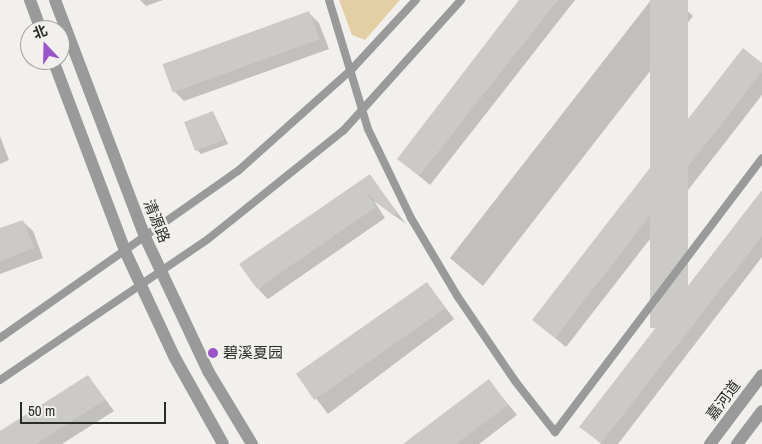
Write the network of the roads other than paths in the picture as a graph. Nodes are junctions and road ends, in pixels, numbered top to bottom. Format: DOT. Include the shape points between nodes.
graph roads {
  1 [pos="30,0"];
  2 [pos="54,0"];
  3 [pos="330,0"];
  4 [pos="416,0"];
  5 [pos="461,0"];
  6 [pos="38,20"];
  7 [pos="352,69"];
  8 [pos="57,70"];
  9 [pos="363,111"];
  10 [pos="762,158"];
  11 [pos="145,237"];
  12 [pos="125,251"];
  13 [pos="161,272"];
  14 [pos="141,285"];
  15 [pos="0,338"];
  16 [pos="762,375"];
  17 [pos="0,380"];
  18 [pos="762,411"];
  19 [pos="223,444"];
  20 [pos="252,444"];
  21 [pos="710,444"];
  22 [pos="738,444"];
  1 -- 6 [label="street"];
  2 -- 11 [label="street, 清源路"];
  3 -- 7 [label="lane"];
  4 -- 7 [label="lane"];
  5 -- 9 [label="lane"];
  7 -- 9 [label="lane"];
  7 -- 11 [label="lane" via="238,171"];
  8 -- 12 [label="street"];
  9 -- 10 [label="lane" via="411,218 463,304 515,381 555,432"];
  9 -- 13 [label="lane" via="344,130 208,239"];
  11 -- 12 [label="lane"];
  11 -- 13 [label="street, 清源路"];
  12 -- 14 [label="street"];
  12 -- 15 [label="lane"];
  13 -- 14 [label="lane"];
  13 -- 20 [label="street, 清源路" via="208,371"];
  14 -- 17 [label="lane"];
  14 -- 19 [label="street" via="175,358"];
  16 -- 21 [label="street, 嘉河道"];
  18 -- 22 [label="street"];
}
